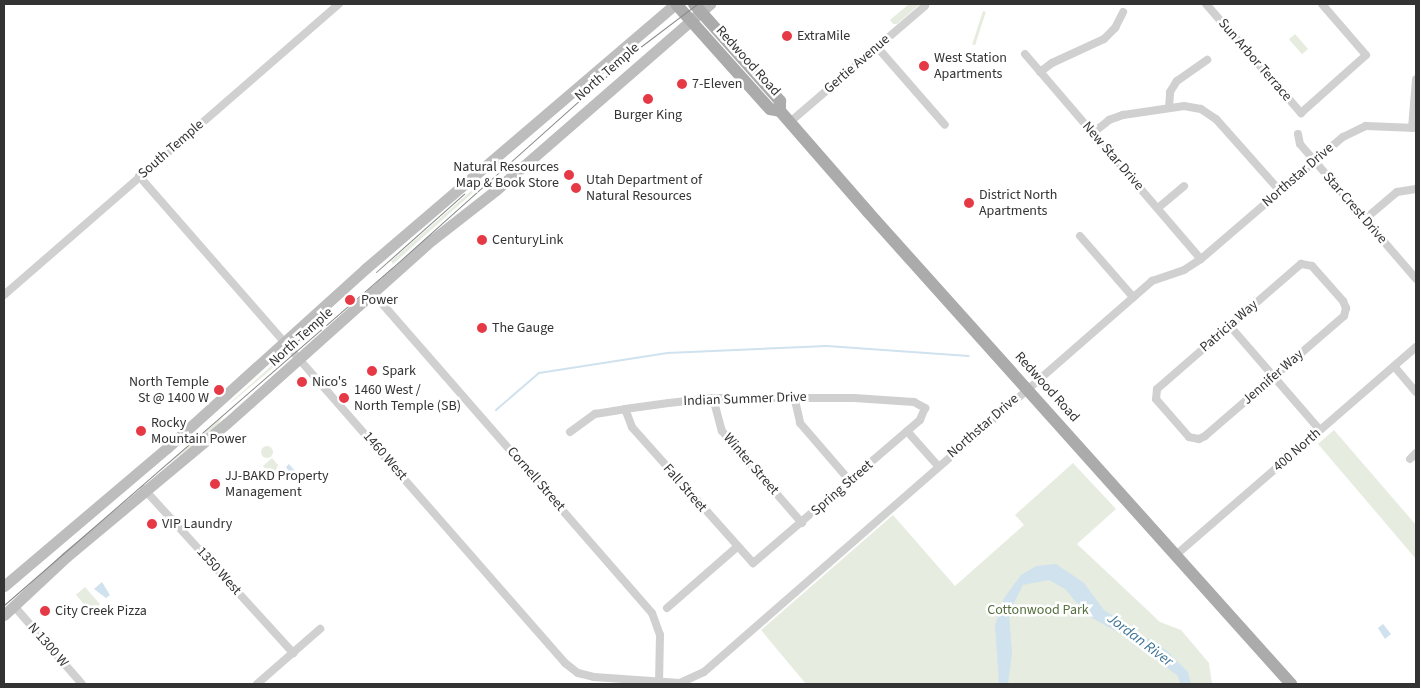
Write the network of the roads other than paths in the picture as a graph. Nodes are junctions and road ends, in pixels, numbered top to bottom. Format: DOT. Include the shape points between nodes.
graph roads {
  1 [pos="339,4"];
  2 [pos="675,4"];
  3 [pos="1206,4"];
  4 [pos="1322,4"];
  5 [pos="702,6"];
  6 [pos="925,6"];
  7 [pos="1123,12"];
  8 [pos="690,20"];
  9 [pos="877,47"];
  10 [pos="1024,54"];
  11 [pos="1206,60"];
  12 [pos="1040,72"];
  13 [pos="1416,79"];
  14 [pos="1169,108"];
  15 [pos="780,111"];
  16 [pos="790,122"];
  17 [pos="945,126"];
  18 [pos="1414,128"];
  19 [pos="1093,133"];
  20 [pos="1298,134"];
  21 [pos="1314,161"];
  22 [pos="139,176"];
  23 [pos="1184,186"];
  24 [pos="1416,188"];
  25 [pos="1280,191"];
  26 [pos="1158,208"];
  27 [pos="1365,219"];
  28 [pos="1080,236"];
  29 [pos="1201,259"];
  30 [pos="1306,264"];
  31 [pos="1416,279"];
  32 [pos="372,292"];
  33 [pos="4,295"];
  34 [pos="1133,297"];
  35 [pos="1229,325"];
  36 [pos="284,340"];
  37 [pos="1416,347"];
  38 [pos="301,359"];
  39 [pos="1394,366"];
  40 [pos="1274,377"];
  41 [pos="1027,388"];
  42 [pos="1416,392"];
  43 [pos="1156,394"];
  44 [pos="794,396"];
  45 [pos="713,398"];
  46 [pos="925,408"];
  47 [pos="625,409"];
  48 [pos="1320,430"];
  49 [pos="907,431"];
  50 [pos="570,432"];
  51 [pos="1416,453"];
  52 [pos="1410,459"];
  53 [pos="938,466"];
  54 [pos="850,481"];
  55 [pos="144,489"];
  56 [pos="802,523"];
  57 [pos="737,548"];
  58 [pos="1177,554"];
  59 [pos="753,563"];
  60 [pos="4,586"];
  61 [pos="14,606"];
  62 [pos="667,608"];
  63 [pos="4,615"];
  64 [pos="320,629"];
  65 [pos="293,653"];
  66 [pos="658,682"];
  67 [pos="82,684"];
  68 [pos="257,684"];
  69 [pos="1292,684"];
  1 -- 22 [label="street, South Temple"];
  2 -- 8 [label="main road, Redwood Road"];
  2 -- 36 [label="main road, North Temple"];
  3 -- 4 [label="street, Sun Arbor Terrace" via="1301,113 1366,54"];
  5 -- 8 [label="main road, North Temple"];
  5 -- 15 [label="main road, Redwood Road" via="780,101"];
  6 -- 9 [label="street, Gertie Avenue"];
  7 -- 12 [label="street" via="1116,28 1104,39"];
  8 -- 15 [label="main road, Redwood Road" via="770,109"];
  8 -- 32 [label="main road, North Temple" via="496,190"];
  9 -- 16 [label="street, Gertie Avenue"];
  9 -- 17 [label="street"];
  10 -- 12 [label="street, New Star Drive"];
  11 -- 14 [label="street" via="1177,81 1170,92"];
  12 -- 19 [label="street, New Star Drive"];
  13 -- 18 [label="street"];
  14 -- 19 [label="street" via="1118,116"];
  14 -- 25 [label="street" via="1195,107 1212,115"];
  15 -- 16 [label="main road, Redwood Road"];
  16 -- 41 [label="main road, Redwood Road"];
  18 -- 21 [label="street, Northstar Drive" via="1360,128 1343,137"];
  19 -- 26 [label="street, New Star Drive"];
  20 -- 21 [label="street, Star Crest Drive" via="1300,144"];
  21 -- 25 [label="street, Northstar Drive"];
  21 -- 27 [label="street, Star Crest Drive"];
  22 -- 33 [label="street, South Temple"];
  22 -- 36 [label="street, 1460 West"];
  23 -- 26 [label="street"];
  24 -- 27 [label="street" via="1397,192"];
  25 -- 29 [label="street, Northstar Drive"];
  26 -- 29 [label="street, New Star Drive"];
  27 -- 31 [label="street, Star Crest Drive"];
  28 -- 34 [label="street"];
  29 -- 34 [label="street, Northstar Drive" via="1184,270 1155,279"];
  30 -- 35 [label="street, Patricia Way" via="1297,267"];
  30 -- 40 [label="street, Jennifer Way" via="1343,301 1346,311"];
  32 -- 38 [label="main road, North Temple"];
  32 -- 66 [label="street, Cornell Street" via="652,612 660,635"];
  34 -- 41 [label="street, Northstar Drive"];
  35 -- 40 [label="street"];
  35 -- 43 [label="street, Patricia Way" via="1160,385"];
  36 -- 38 [label="street, 1460 West"];
  36 -- 60 [label="main road, North Temple" via="188,430"];
  37 -- 39 [label="street, 400 North"];
  38 -- 55 [label="main road, North Temple"];
  38 -- 66 [label="street, 1460 West" via="565,663 586,676"];
  39 -- 42 [label="street"];
  39 -- 48 [label="street, 400 North"];
  40 -- 43 [label="street, Jennifer Way" via="1199,439 1187,435 1156,399"];
  40 -- 48 [label="street"];
  41 -- 53 [label="street, Northstar Drive"];
  41 -- 58 [label="main road, Redwood Road"];
  44 -- 45 [label="street, Indian Summer Drive"];
  44 -- 46 [label="street, Indian Summer Drive" via="914,402"];
  44 -- 54 [label="street" via="798,420"];
  45 -- 47 [label="street, Indian Summer Drive"];
  45 -- 56 [label="street, Winter Street" via="722,431"];
  46 -- 49 [label="street, Spring Street" via="922,417"];
  47 -- 50 [label="street, Indian Summer Drive" via="591,415"];
  47 -- 57 [label="street, Fall Street" via="632,427"];
  48 -- 58 [label="street, 400 North"];
  49 -- 53 [label="street"];
  49 -- 54 [label="street, Spring Street"];
  51 -- 52 [label="street"];
  53 -- 66 [label="street, Northstar Drive" via="704,672 686,681"];
  54 -- 56 [label="street, Spring Street"];
  55 -- 61 [label="main road, North Temple"];
  55 -- 65 [label="street, 1350 West"];
  56 -- 59 [label="street, Spring Street"];
  57 -- 59 [label="street, Fall Street"];
  57 -- 62 [label="street"];
  58 -- 69 [label="main road, Redwood Road"];
  61 -- 63 [label="main road, North Temple"];
  61 -- 67 [label="street, N 1300 W"];
  64 -- 65 [label="street"];
  65 -- 68 [label="street"];
}
